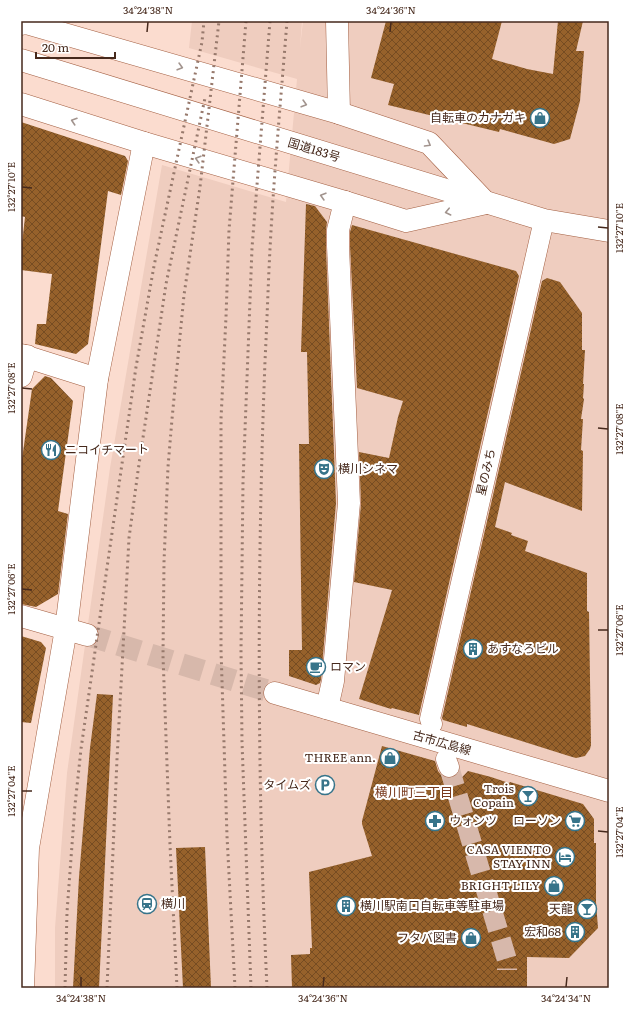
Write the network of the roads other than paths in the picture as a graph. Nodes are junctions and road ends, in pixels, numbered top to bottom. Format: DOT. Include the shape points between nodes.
graph roads {
  1 [pos="337,21"];
  2 [pos="21,24"];
  3 [pos="21,60"];
  4 [pos="21,104"];
  5 [pos="339,114"];
  6 [pos="144,143"];
  7 [pos="345,202"];
  8 [pos="486,203"];
  9 [pos="544,220"];
  10 [pos="609,231"];
  11 [pos="23,362"];
  12 [pos="97,379"];
  13 [pos="21,616"];
  14 [pos="66,629"];
  15 [pos="87,635"];
  16 [pos="275,693"];
  17 [pos="327,708"];
  18 [pos="432,724"];
  19 [pos="609,791"];
  20 [pos="25,848"];
  21 [pos="23,988"];
  1 -- 5 [label="main road"];
  2 -- 5 [label="main road, one-way" via="26,23"];
  3 -- 8 [label="main road, 国道183号"];
  6 -- 4 [label="main road, one-way"];
  5 -- 8 [label="main road, one-way" via="429,143"];
  7 -- 6 [label="main road, one-way"];
  6 -- 12 [label="main road"];
  8 -- 7 [label="main road, one-way" via="406,221"];
  7 -- 17 [label="main road" via="338,230 338,246 349,504 334,681"];
  8 -- 9 [label="main road, 国道183号"];
  9 -- 10 [label="main road, 国道183号"];
  9 -- 18 [label="street, 星のみち" via="430,719"];
  11 -- 12 [label="main road"];
  12 -- 14 [label="main road"];
  13 -- 14 [label="main road"];
  14 -- 15 [label="main road"];
  14 -- 20 [label="main road"];
  16 -- 17 [label="main road, 古市広島線"];
  17 -- 19 [label="main road, 古市広島線"];
  20 -- 21 [label="main road"];
}
